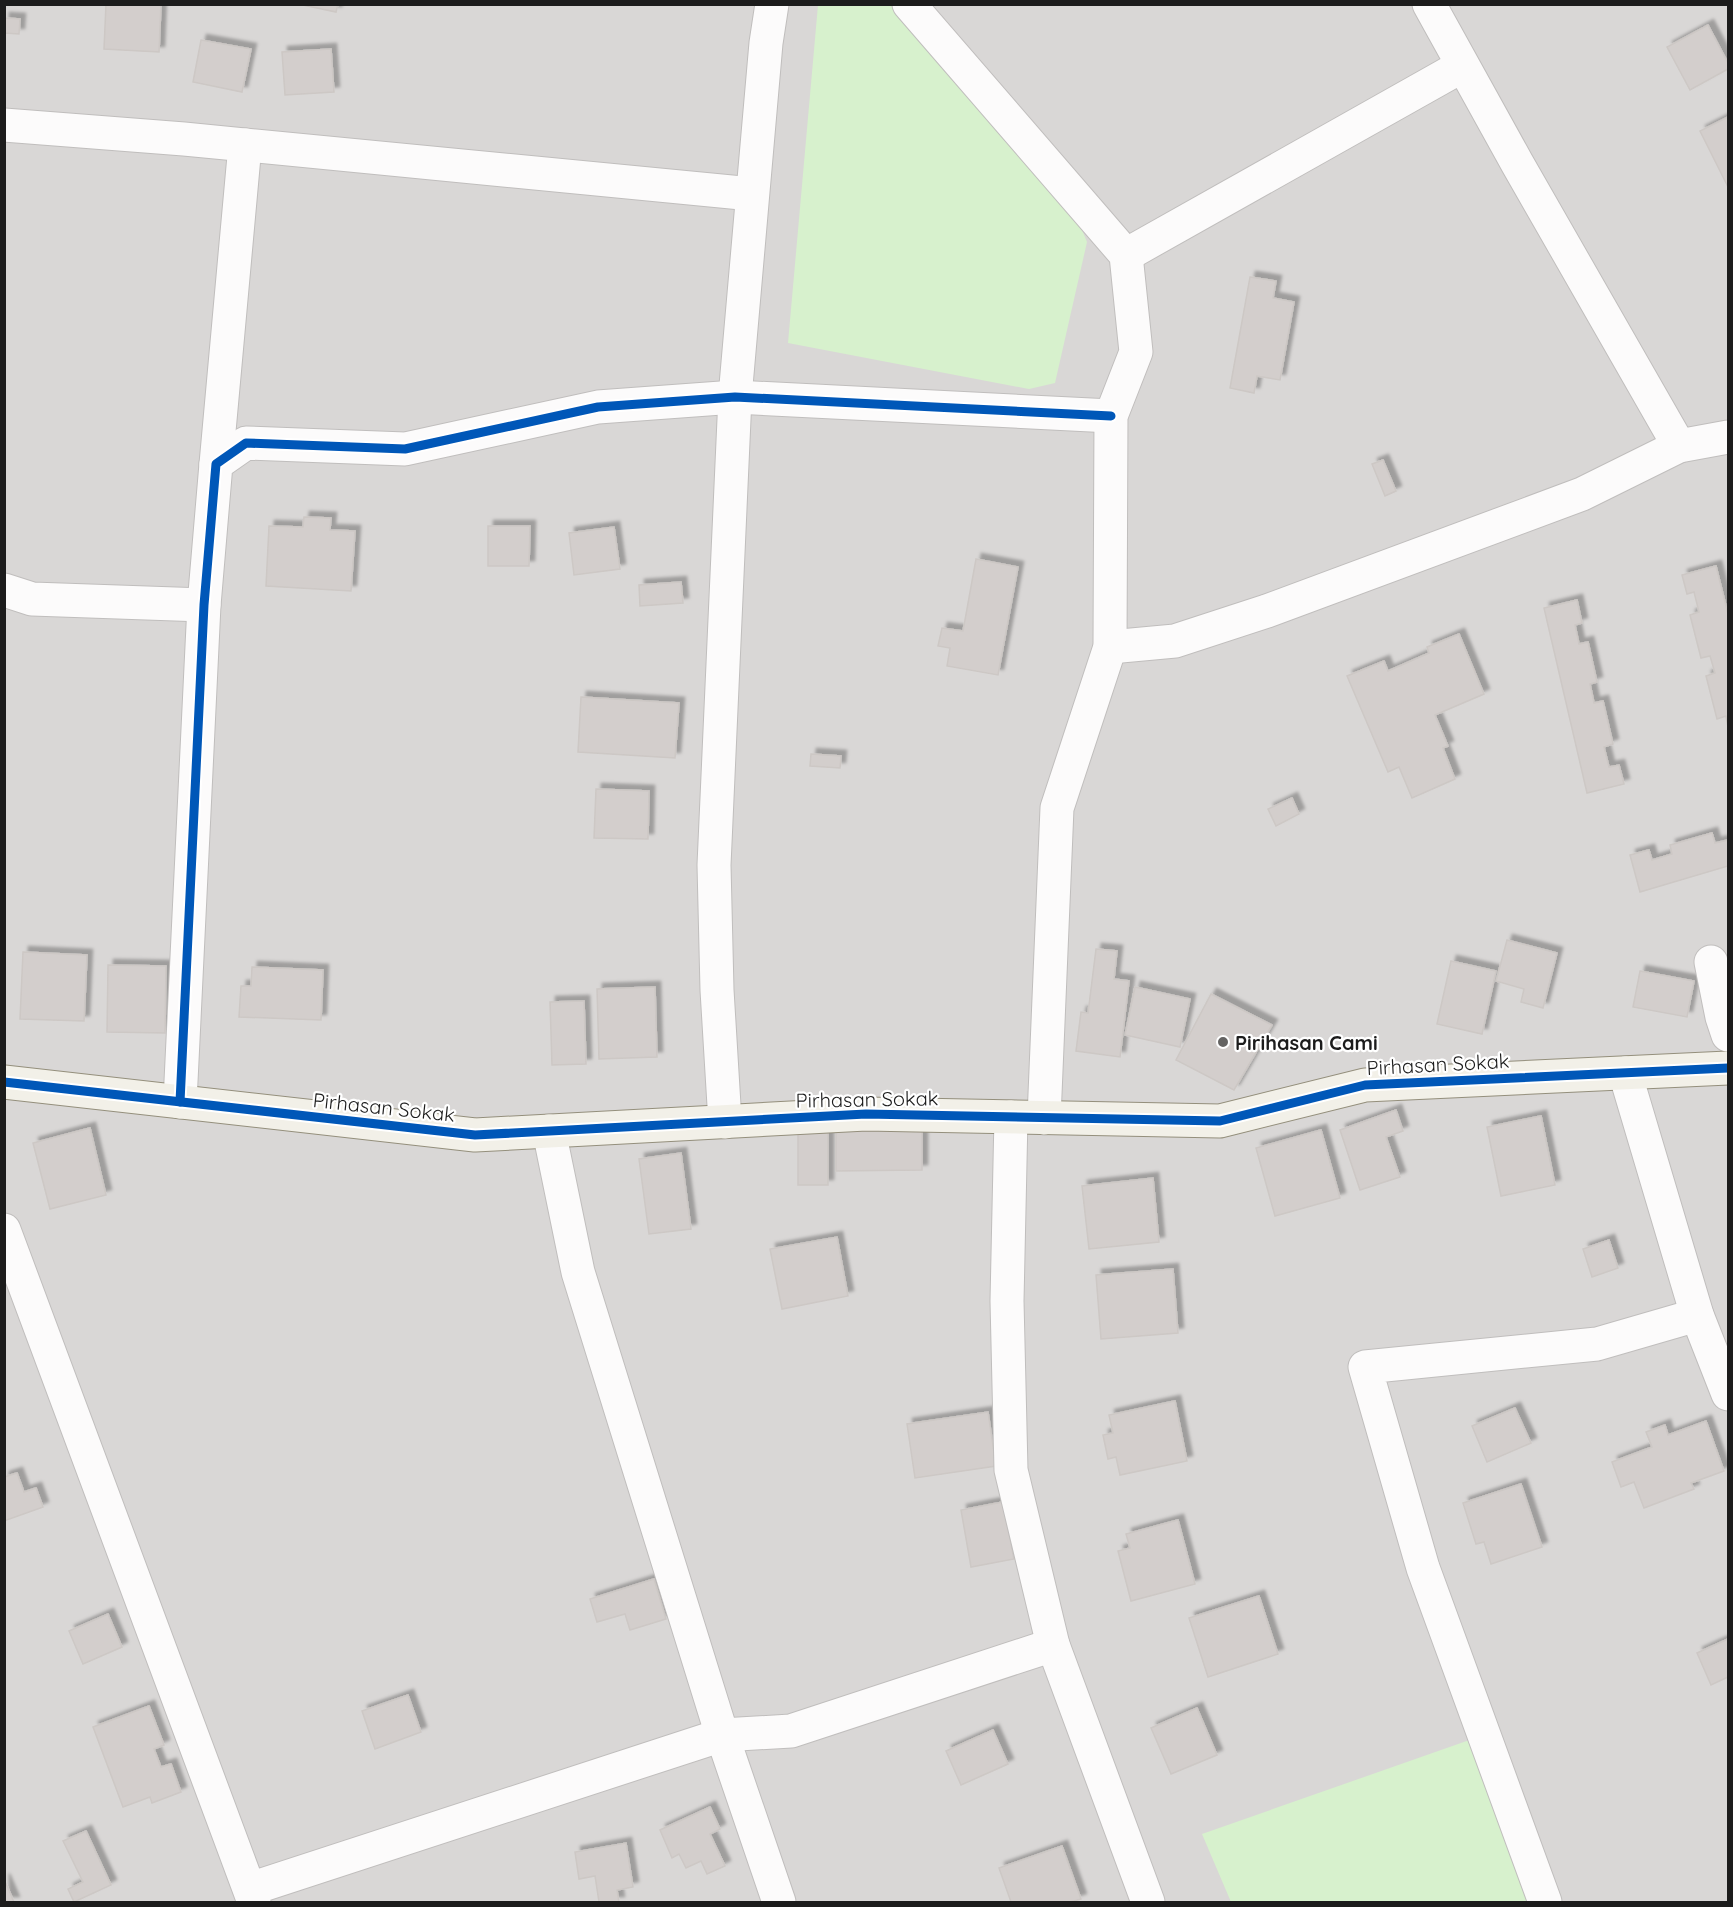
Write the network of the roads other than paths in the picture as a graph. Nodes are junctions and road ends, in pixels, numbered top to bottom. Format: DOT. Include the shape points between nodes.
graph roads {
  1 [pos="772,4"];
  2 [pos="909,4"];
  3 [pos="1429,4"];
  4 [pos="1462,66"];
  5 [pos="4,125"];
  6 [pos="245,145"];
  7 [pos="752,194"];
  8 [pos="1126,255"];
  9 [pos="735,397"];
  10 [pos="1111,416"];
  11 [pos="1728,436"];
  12 [pos="1679,446"];
  13 [pos="216,464"];
  14 [pos="4,590"];
  15 [pos="204,605"];
  16 [pos="1110,647"];
  17 [pos="1711,962"];
  18 [pos="1728,1035"];
  19 [pos="1728,1068"];
  20 [pos="1625,1073"];
  21 [pos="4,1082"];
  22 [pos="180,1102"];
  23 [pos="1011,1117"];
  24 [pos="1044,1118"];
  25 [pos="725,1122"];
  26 [pos="549,1131"];
  27 [pos="4,1230"];
  28 [pos="12,1272"];
  29 [pos="1697,1315"];
  30 [pos="1728,1394"];
  31 [pos="1053,1645"];
  32 [pos="722,1735"];
  33 [pos="252,1896"];
  34 [pos="779,1902"];
  35 [pos="1148,1902"];
  36 [pos="1545,1902"];
  1 -- 7 [label="street"];
  2 -- 8 [label="street"];
  3 -- 4 [label="street"];
  4 -- 8 [label="street"];
  4 -- 12 [label="street"];
  5 -- 6 [label="street"];
  6 -- 7 [label="street"];
  6 -- 13 [label="street"];
  7 -- 9 [label="street"];
  8 -- 10 [label="street" via="1136,352"];
  9 -- 10 [label="street"];
  9 -- 13 [label="street" via="598,407 405,449 246,443"];
  9 -- 25 [label="street" via="714,865"];
  10 -- 16 [label="street"];
  11 -- 12 [label="street"];
  12 -- 16 [label="street" via="1582,494 1268,611 1175,641"];
  13 -- 15 [label="street"];
  14 -- 15 [label="street" via="32,599"];
  15 -- 22 [label="street"];
  16 -- 24 [label="street" via="1057,808"];
  17 -- 18 [label="street"];
  19 -- 20 [label="street, Pirhasan Sokak"];
  20 -- 24 [label="street, Pirhasan Sokak" via="1365,1085 1220,1122"];
  20 -- 29 [label="street"];
  21 -- 22 [label="street, Pirhasan Sokak"];
  22 -- 26 [label="street, Pirhasan Sokak" via="475,1135"];
  23 -- 24 [label="street, Pirhasan Sokak"];
  23 -- 25 [label="street, Pirhasan Sokak" via="866,1114"];
  23 -- 31 [label="street" via="1007,1301 1011,1470"];
  25 -- 26 [label="street, Pirhasan Sokak"];
  26 -- 32 [label="street" via="578,1272"];
  27 -- 28 [label="street"];
  28 -- 33 [label="street"];
  29 -- 30 [label="street"];
  29 -- 36 [label="street" via="1597,1344 1365,1367 1423,1568"];
  31 -- 32 [label="street" via="791,1731"];
  31 -- 35 [label="street"];
  32 -- 33 [label="street"];
  32 -- 34 [label="street"];
}
